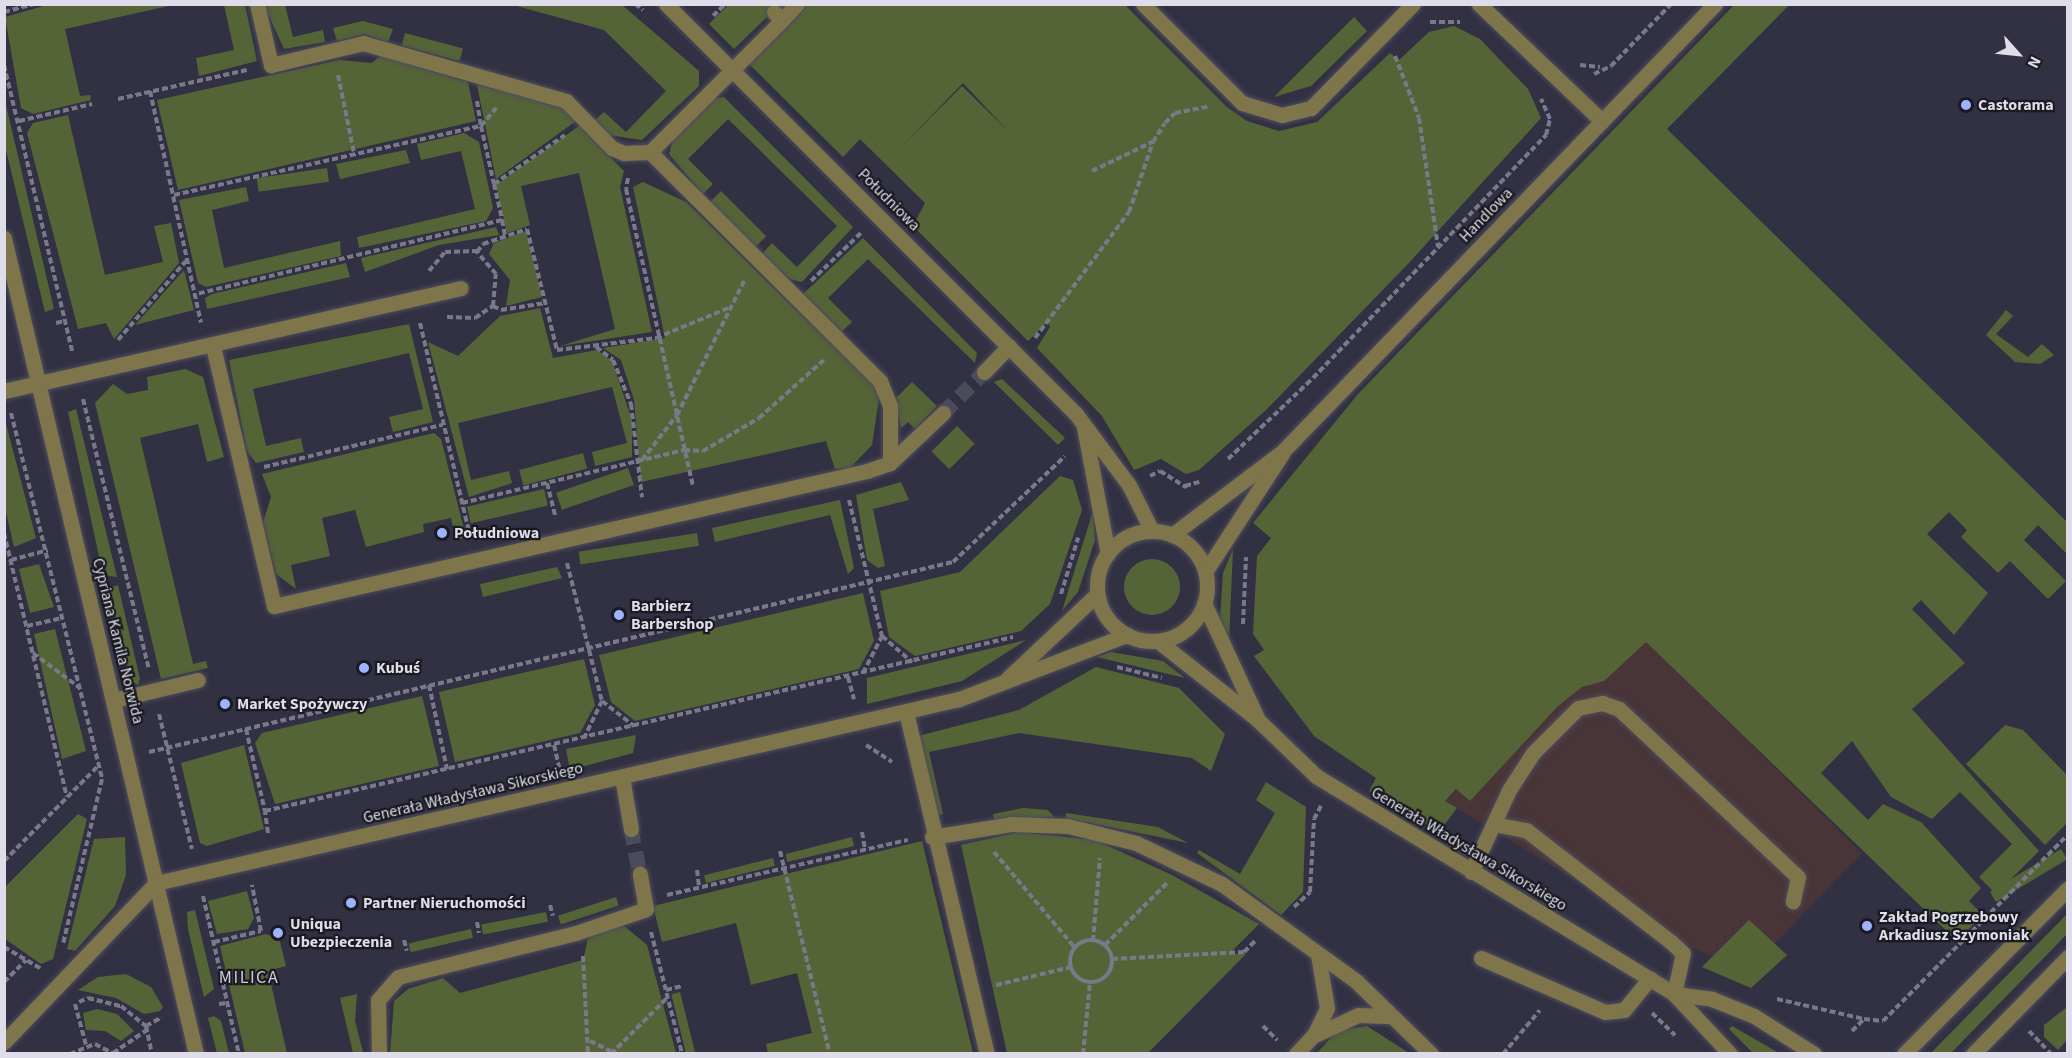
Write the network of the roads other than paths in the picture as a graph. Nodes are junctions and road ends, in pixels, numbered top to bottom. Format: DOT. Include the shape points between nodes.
graph roads {
  1 [pos="257,4"];
  2 [pos="666,4"];
  3 [pos="797,4"];
  4 [pos="1143,4"];
  5 [pos="1413,4"];
  6 [pos="1479,4"];
  7 [pos="1715,4"];
  8 [pos="731,68"];
  9 [pos="1602,121"];
  10 [pos="650,152"];
  11 [pos="4,237"];
  12 [pos="461,288"];
  13 [pos="210,347"];
  14 [pos="1014,350"];
  15 [pos="984,372"];
  16 [pos="38,383"];
  17 [pos="4,391"];
  18 [pos="944,413"];
  19 [pos="1083,424"];
  20 [pos="1283,451"];
  21 [pos="890,463"];
  22 [pos="1152,531"];
  23 [pos="1173,535"];
  24 [pos="1108,554"];
  25 [pos="1205,572"];
  26 [pos="1097,594"];
  27 [pos="1204,603"];
  28 [pos="1127,635"];
  29 [pos="1158,641"];
  30 [pos="1008,678"];
  31 [pos="198,680"];
  32 [pos="114,700"];
  33 [pos="906,712"];
  34 [pos="1258,720"];
  35 [pos="622,777"];
  36 [pos="1494,824"];
  37 [pos="631,829"];
  38 [pos="932,837"];
  39 [pos="1471,872"];
  40 [pos="640,874"];
  41 [pos="156,883"];
  42 [pos="2067,888"];
  43 [pos="1793,902"];
  44 [pos="1318,955"];
  45 [pos="2067,957"];
  46 [pos="1480,958"];
  47 [pos="1650,978"];
  48 [pos="1674,994"];
  49 [pos="1391,1016"];
  50 [pos="1314,1035"];
  51 [pos="4,1042"];
  52 [pos="1290,1050"];
  53 [pos="196,1053"];
  54 [pos="379,1053"];
  55 [pos="987,1053"];
  56 [pos="1431,1053"];
  57 [pos="1730,1053"];
  58 [pos="1814,1053"];
  59 [pos="1905,1053"];
  60 [pos="1973,1053"];
  1 -- 10 [label="street" via="271,65 363,43 566,100 612,147 624,153"];
  2 -- 8 [label="street, Południowa"];
  3 -- 8 [label="street" via="778,16"];
  4 -- 5 [label="street" via="1242,103 1282,115 1311,108"];
  6 -- 9 [label="street"];
  7 -- 9 [label="street, Handlowa"];
  8 -- 10 [label="street"];
  8 -- 14 [label="street, Południowa"];
  9 -- 20 [label="street, Handlowa"];
  10 -- 21 [label="street" via="885,390 892,431"];
  11 -- 16 [label="street, Cypriana Kamila Norwida"];
  12 -- 13 [label="street"];
  13 -- 16 [label="street"];
  13 -- 21 [label="street" via="274,606"];
  14 -- 15 [label="street"];
  14 -- 19 [label="street, Południowa"];
  16 -- 17 [label="street"];
  16 -- 32 [label="street, Cypriana Kamila Norwida"];
  18 -- 21 [label="street"];
  19 -- 22 [label="street, Południowa" via="1129,485"];
  19 -- 24 [label="street"];
  20 -- 23 [label="street, Handlowa"];
  20 -- 25 [label="street, Handlowa"];
  22 -- 23 [label="street"];
  22 -- 24 [label="street" via="1122,540"];
  23 -- 25 [label="street" via="1190,546"];
  24 -- 26 [label="street"];
  25 -- 27 [label="street"];
  26 -- 28 [label="street" via="1104,613"];
  26 -- 30 [label="street, Generała Władysława Sikorskiego"];
  27 -- 29 [label="street" via="1186,629"];
  27 -- 34 [label="street, Generała Władysława Sikorskiego"];
  28 -- 29 [label="street"];
  28 -- 30 [label="street, Generała Władysława Sikorskiego" via="1047,670"];
  29 -- 34 [label="street, Generała Władysława Sikorskiego"];
  30 -- 33 [label="street, Generała Władysława Sikorskiego" via="960,699"];
  31 -- 32 [label="street"];
  32 -- 41 [label="street, Cypriana Kamila Norwida"];
  33 -- 35 [label="street, Generała Władysława Sikorskiego"];
  33 -- 38 [label="street"];
  34 -- 39 [label="street, Generała Władysława Sikorskiego" via="1287,752 1332,787"];
  35 -- 37 [label="street"];
  35 -- 41 [label="street, Generała Władysława Sikorskiego"];
  36 -- 39 [label="street"];
  36 -- 43 [label="street" via="1509,790 1557,724 1578,708 1602,703 1619,709 1798,877"];
  36 -- 48 [label="street" via="1526,830 1683,953"];
  38 -- 44 [label="street" via="1011,824 1102,833 1136,843 1222,884"];
  38 -- 55 [label="street"];
  39 -- 47 [label="street, Generała Władysława Sikorskiego"];
  40 -- 54 [label="street" via="646,909 576,933 398,977 378,1000"];
  41 -- 51 [label="street"];
  41 -- 53 [label="street, Cypriana Kamila Norwida"];
  42 -- 59 [label="street"];
  44 -- 49 [label="street" via="1356,981"];
  44 -- 50 [label="street" via="1328,1008"];
  45 -- 60 [label="street"];
  46 -- 47 [label="street" via="1605,1011 1624,1010"];
  47 -- 48 [label="street, Generała Władysława Sikorskiego"];
  48 -- 57 [label="street, Generała Władysława Sikorskiego"];
  48 -- 58 [label="street, Generała Władysława Sikorskiego" via="1712,999 1754,1016"];
  49 -- 50 [label="street" via="1358,1015"];
  49 -- 56 [label="street"];
  50 -- 52 [label="street"];
}
